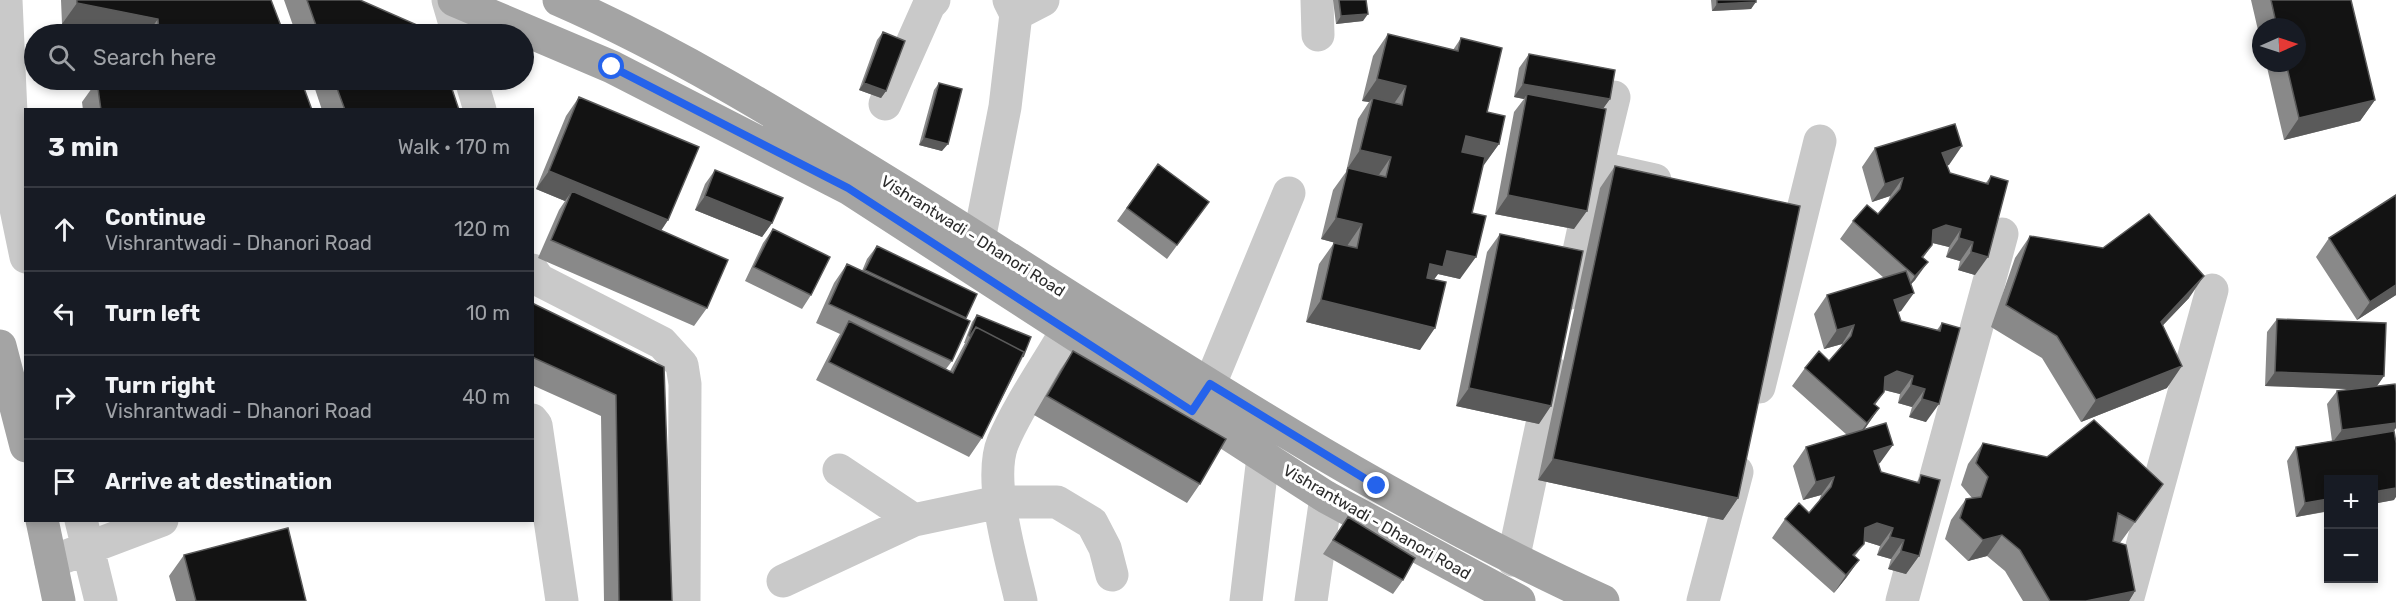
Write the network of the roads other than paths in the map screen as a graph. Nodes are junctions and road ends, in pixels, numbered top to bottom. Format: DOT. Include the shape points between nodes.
graph roads {
  1 [pos="6,0"];
  2 [pos="448,0"];
  3 [pos="454,0"];
  4 [pos="559,0"];
  5 [pos="934,0"];
  6 [pos="1317,0"];
  7 [pos="1023,5"];
  8 [pos="455,24"];
  9 [pos="511,24"];
  10 [pos="534,34"];
  11 [pos="1318,34"];
  12 [pos="474,90"];
  13 [pos="1614,97"];
  14 [pos="885,104"];
  15 [pos="479,108"];
  16 [pos="1820,141"];
  17 [pos="1597,167"];
  18 [pos="1688,188"];
  19 [pos="1289,193"];
  20 [pos="1768,206"];
  21 [pos="1803,214"];
  22 [pos="2001,234"];
  23 [pos="979,240"];
  24 [pos="24,247"];
  25 [pos="534,273"];
  26 [pos="2212,290"];
  27 [pos="1067,330"];
  28 [pos="0,346"];
  29 [pos="1210,384"];
  30 [pos="1192,411"];
  31 [pos="534,422"];
  32 [pos="24,438"];
  33 [pos="1263,457"];
  34 [pos="839,470"];
  35 [pos="1326,497"];
  36 [pos="999,502"];
  37 [pos="914,520"];
  38 [pos="42,522"];
  39 [pos="151,522"];
  40 [pos="84,534"];
  41 [pos="1513,560"];
  42 [pos="51,562"];
  43 [pos="1112,575"];
  44 [pos="783,581"];
  45 [pos="59,601"];
  46 [pos="101,601"];
  47 [pos="562,601"];
  48 [pos="684,601"];
  49 [pos="1021,601"];
  50 [pos="1246,601"];
  51 [pos="1311,601"];
  52 [pos="1519,601"];
  53 [pos="1603,601"];
  54 [pos="1703,601"];
  55 [pos="1902,601"];
  56 [pos="2127,601"];
  1 -- 24 [label="street" via="15,204"];
  2 -- 8 [label="street"];
  3 -- 9 [label="main road, Vishrantwadi - Dhanori Road"];
  4 -- 23 [label="main road, Vishrantwadi - Dhanori Road" via="742,92"];
  5 -- 14 [label="street"];
  6 -- 11 [label="street"];
  7 -- 23 [label="street"];
  10 -- 27 [label="main road, Vishrantwadi - Dhanori Road" via="612,67 848,188"];
  12 -- 15 [label="street"];
  13 -- 17 [label="street"];
  16 -- 21 [label="street"];
  17 -- 18 [label="street"];
  17 -- 41 [label="street"];
  19 -- 29 [label="street"];
  20 -- 21 [label="street"];
  21 -- 54 [label="street"];
  22 -- 55 [label="street"];
  23 -- 29 [label="main road, Vishrantwadi - Dhanori Road"];
  25 -- 48 [label="street" via="539,280 662,344 682,365"];
  26 -- 56 [label="street"];
  27 -- 30 [label="main road, Vishrantwadi - Dhanori Road"];
  27 -- 36 [label="street" via="1002,444"];
  28 -- 32 [label="main road"];
  29 -- 30 [label="street"];
  29 -- 41 [label="main road, Vishrantwadi - Dhanori Road" via="1377,486"];
  30 -- 33 [label="main road, Vishrantwadi - Dhanori Road"];
  31 -- 47 [label="street"];
  33 -- 35 [label="main road, Vishrantwadi - Dhanori Road"];
  33 -- 50 [label="street"];
  34 -- 37 [label="street"];
  35 -- 51 [label="street"];
  35 -- 52 [label="main road, Vishrantwadi - Dhanori Road"];
  36 -- 37 [label="street"];
  36 -- 43 [label="street" via="1057,502 1092,523 1105,548"];
  36 -- 49 [label="street"];
  37 -- 44 [label="street"];
  38 -- 42 [label="main road"];
  39 -- 40 [label="street"];
  40 -- 42 [label="street"];
  40 -- 46 [label="street"];
  41 -- 53 [label="main road, Vishrantwadi - Dhanori Road"];
  42 -- 45 [label="main road"];
}
